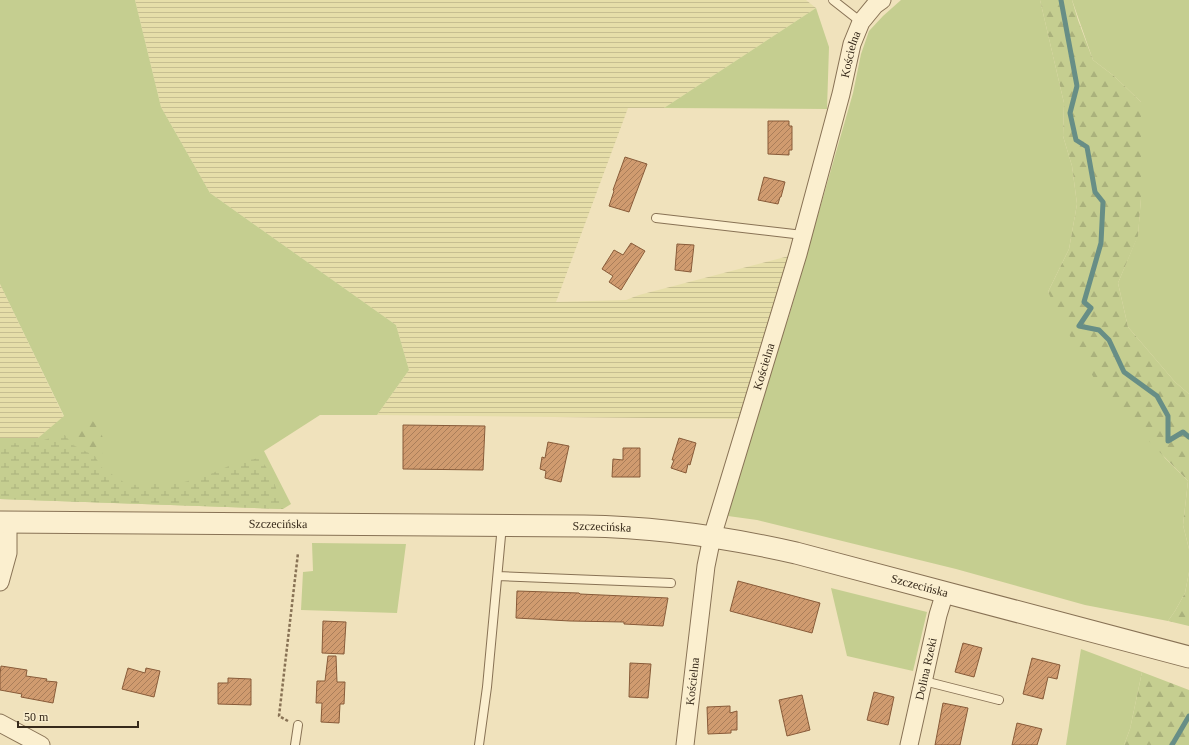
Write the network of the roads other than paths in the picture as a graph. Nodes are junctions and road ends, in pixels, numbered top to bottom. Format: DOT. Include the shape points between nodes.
graph roads {
  1 [pos="833,0"];
  2 [pos="882,0"];
  3 [pos="861,22"];
  4 [pos="656,218"];
  5 [pos="802,235"];
  6 [pos="4,522"];
  7 [pos="502,525"];
  8 [pos="712,536"];
  9 [pos="498,576"];
  10 [pos="0,582"];
  11 [pos="671,582"];
  12 [pos="945,592"];
  13 [pos="1189,657"];
  14 [pos="924,681"];
  15 [pos="999,700"];
  16 [pos="0,723"];
  17 [pos="298,725"];
  18 [pos="41,745"];
  19 [pos="295,745"];
  20 [pos="479,745"];
  21 [pos="684,745"];
  22 [pos="909,745"];
  1 -- 3 [label="lane"];
  2 -- 3 [label="street, Kościelna"];
  3 -- 5 [label="street, Kościelna" via="852,44 841,94"];
  4 -- 5 [label="lane"];
  5 -- 8 [label="street, Kościelna"];
  6 -- 7 [label="street, Szczecińska"];
  6 -- 10 [label="street" via="8,553"];
  7 -- 8 [label="street, Szczecińska" via="607,526"];
  7 -- 9 [label="lane"];
  8 -- 12 [label="street, Szczecińska" via="796,553"];
  8 -- 21 [label="street, Kościelna"];
  9 -- 11 [label="lane"];
  9 -- 20 [label="lane"];
  12 -- 13 [label="street, Szczecińska"];
  12 -- 14 [label="street, Dolina Rzeki"];
  14 -- 15 [label="lane"];
  14 -- 22 [label="street, Dolina Rzeki"];
  16 -- 18 [label="street"];
  17 -- 19 [label="lane"];
}
